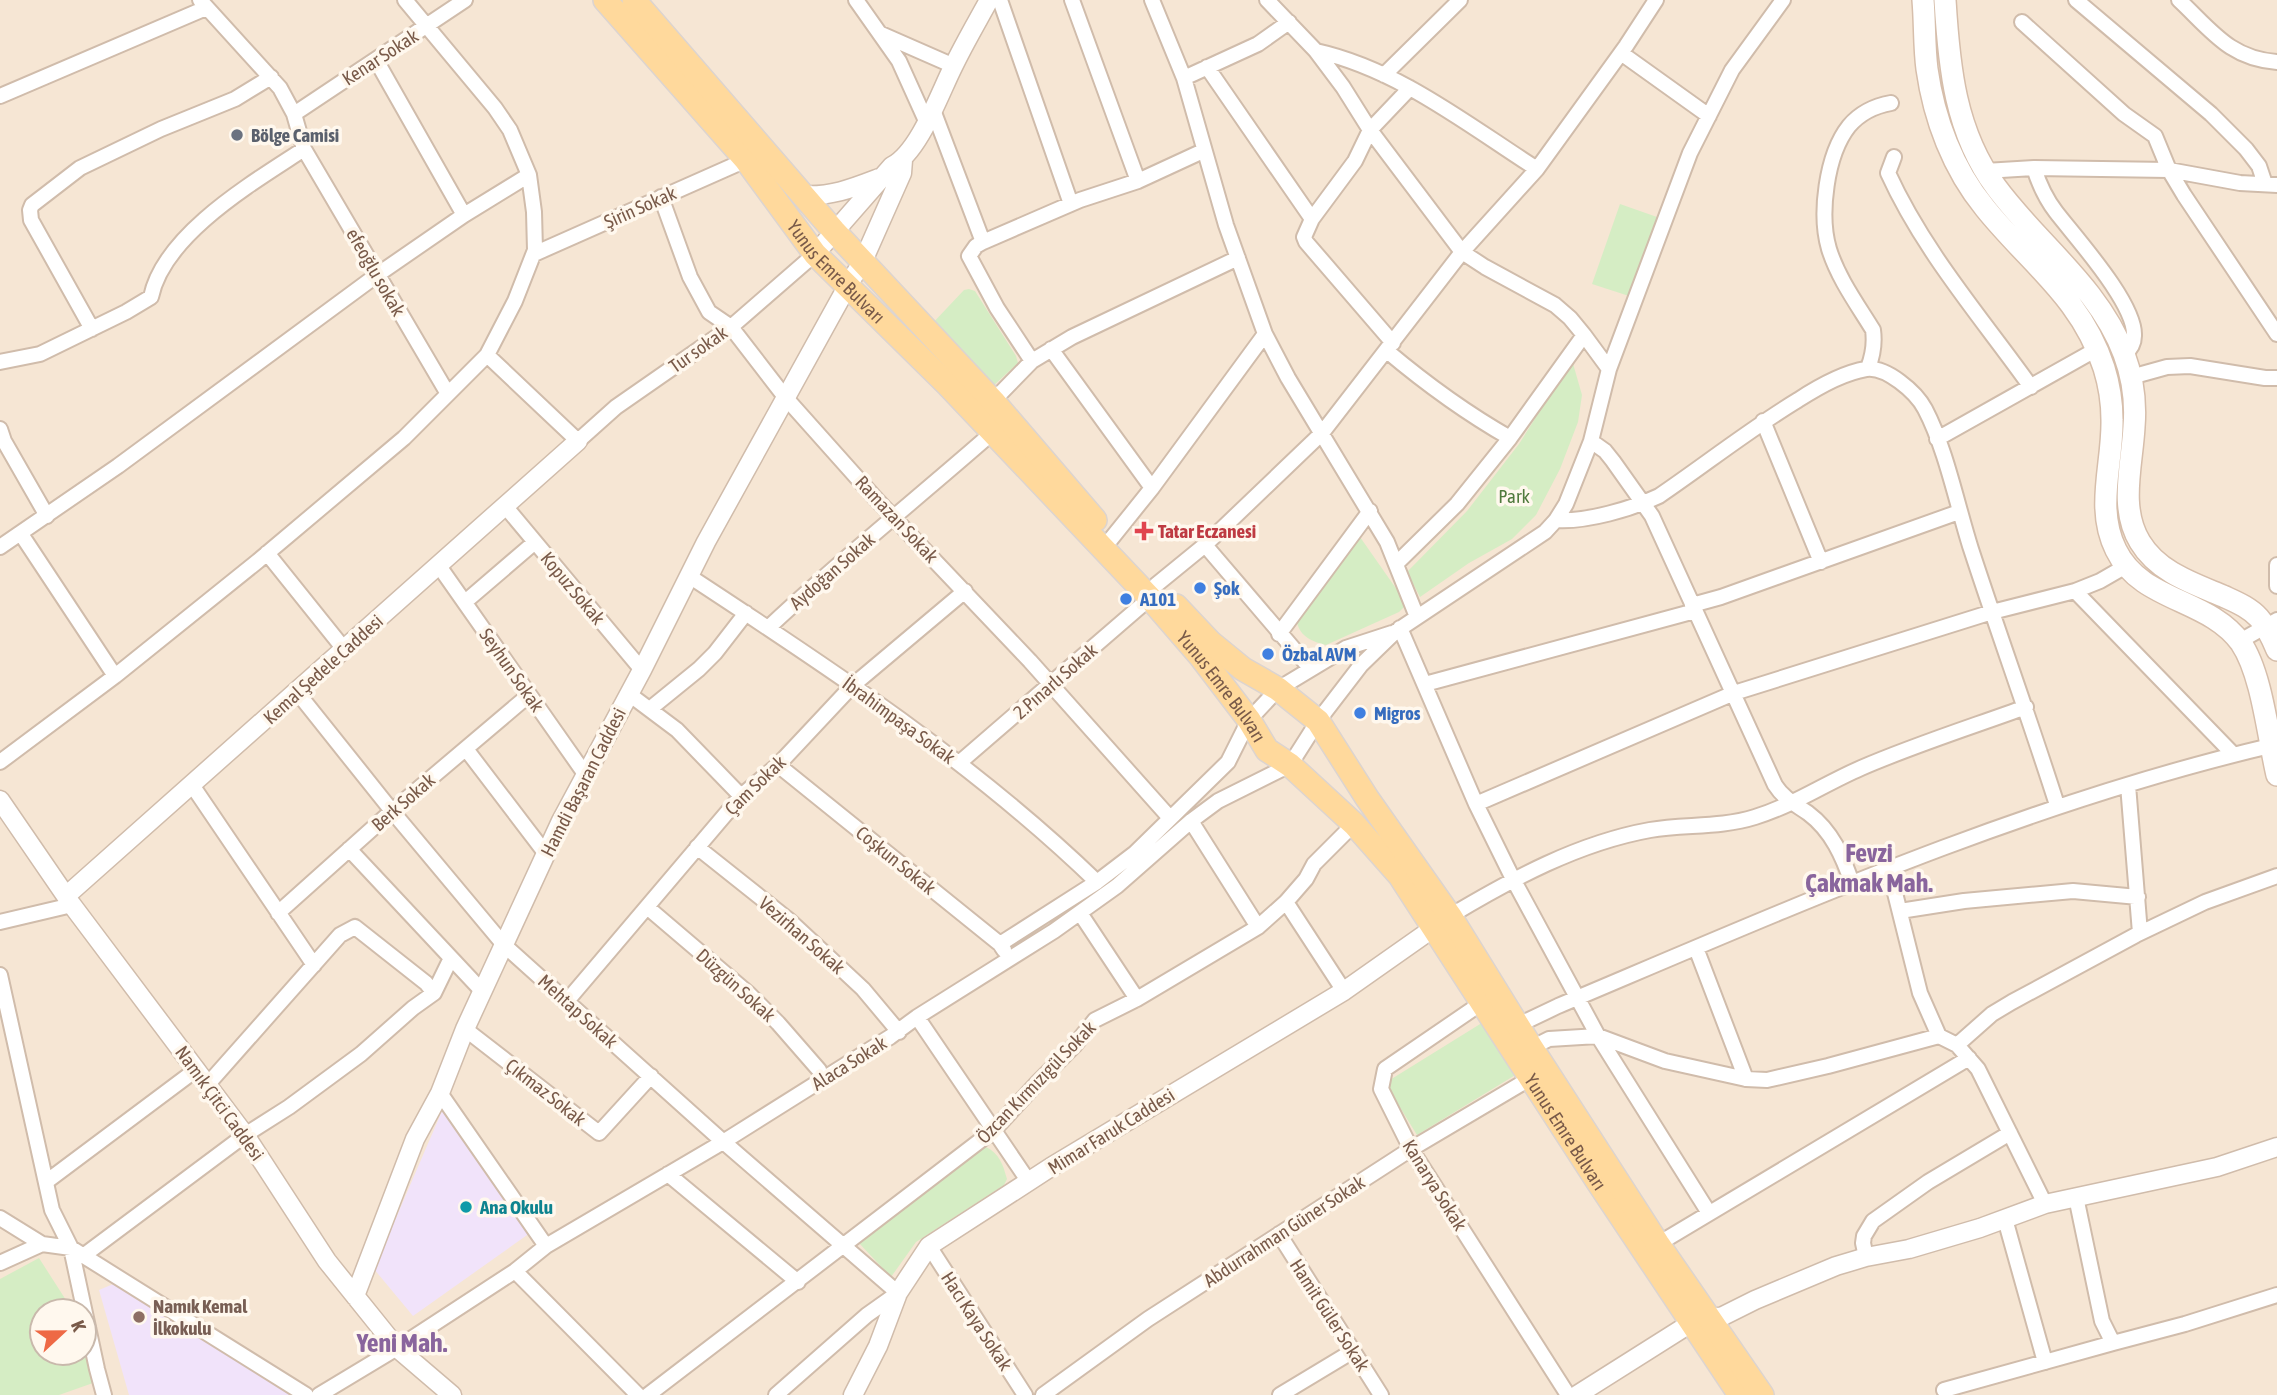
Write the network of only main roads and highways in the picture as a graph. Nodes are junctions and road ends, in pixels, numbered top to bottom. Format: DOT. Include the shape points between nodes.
graph roads {
  1 [pos="605,0"];
  2 [pos="634,0"];
  3 [pos="1912,0"];
  4 [pos="1945,0"];
  5 [pos="1924,9"];
  6 [pos="1153,592"];
  7 [pos="2271,622"];
  8 [pos="2277,650"];
  9 [pos="2277,775"];
  10 [pos="1443,921"];
  11 [pos="1510,1030"];
  12 [pos="1524,1052"];
  13 [pos="1700,1321"];
  14 [pos="1740,1395"];
  15 [pos="1762,1395"];
  1 -- 6 [label="main road, Yunus Emre Bulvarı" via="746,160 816,254"];
  2 -- 6 [label="main road, Yunus Emre Bulvarı" via="834,231 993,401"];
  3 -- 5 [label="main road"];
  4 -- 7 [label="main road" via="1948,54 1970,142 1996,188 2102,311 2124,355 2135,403 2129,510 2139,540 2169,571"];
  5 -- 9 [label="main road" via="1930,90 1958,166 1986,209 2069,299 2097,349 2112,421 2105,513 2116,552 2139,580 2216,618 2240,641 2254,671"];
  6 -- 10 [label="main road, Yunus Emre Bulvarı" via="1267,750 1354,824"];
  6 -- 10 [label="main road, Yunus Emre Bulvarı" via="1243,669 1278,689 1318,722"];
  7 -- 8 [label="main road"];
  10 -- 11 [label="main road, Yunus Emre Bulvarı"];
  10 -- 11 [label="main road, Yunus Emre Bulvarı" via="1482,1002"];
  11 -- 12 [label="main road, Yunus Emre Bulvarı"];
  12 -- 13 [label="main road, Yunus Emre Bulvarı" via="1658,1244"];
  12 -- 13 [label="main road, Yunus Emre Bulvarı" via="1531,1078"];
  13 -- 14 [label="main road, Yunus Emre Bulvarı"];
  13 -- 15 [label="main road, Yunus Emre Bulvarı"];
}
